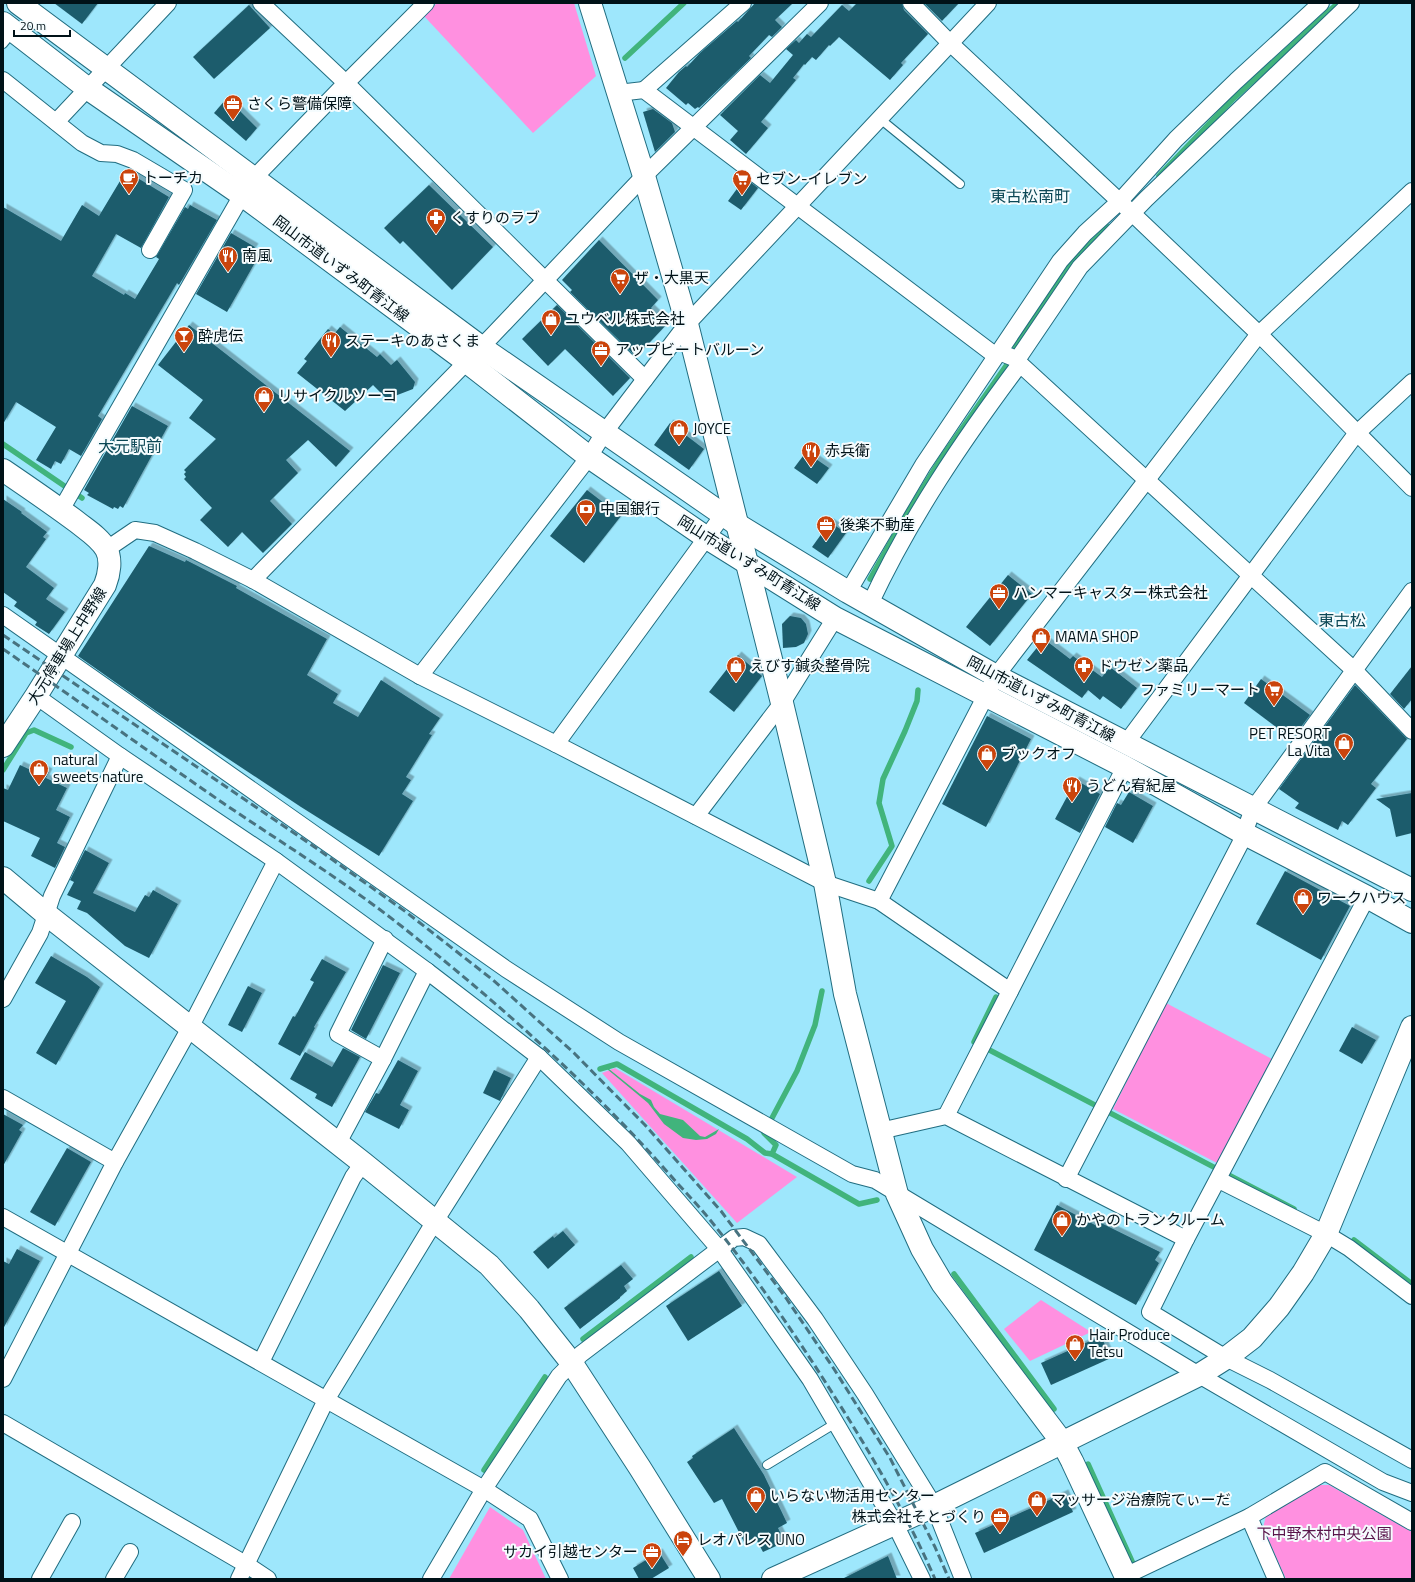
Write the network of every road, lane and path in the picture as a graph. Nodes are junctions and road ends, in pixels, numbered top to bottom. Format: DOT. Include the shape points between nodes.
graph roads {
  1 [pos="18,3"];
  2 [pos="168,3"];
  3 [pos="261,3"];
  4 [pos="426,3"];
  5 [pos="590,3"];
  6 [pos="743,3"];
  7 [pos="820,3"];
  8 [pos="911,3"];
  9 [pos="988,3"];
  10 [pos="1321,3"];
  11 [pos="1350,3"];
  12 [pos="6,33"];
  13 [pos="950,43"];
  14 [pos="106,68"];
  15 [pos="3,80"];
  16 [pos="346,83"];
  17 [pos="88,88"];
  18 [pos="644,90"];
  19 [pos="618,93"];
  20 [pos="879,118"];
  21 [pos="56,122"];
  22 [pos="693,128"];
  23 [pos="644,176"];
  24 [pos="960,184"];
  25 [pos="248,187"];
  26 [pos="1412,191"];
  27 [pos="1120,201"];
  28 [pos="797,206"];
  29 [pos="1133,214"];
  30 [pos="150,250"];
  31 [pos="545,281"];
  32 [pos="687,324"];
  33 [pos="1259,334"];
  34 [pos="474,354"];
  35 [pos="1010,360"];
  36 [pos="645,379"];
  37 [pos="1412,382"];
  38 [pos="604,433"];
  39 [pos="1356,434"];
  40 [pos="589,457"];
  41 [pos="3,470"];
  42 [pos="1146,479"];
  43 [pos="1412,488"];
  44 [pos="69,498"];
  45 [pos="731,520"];
  46 [pos="707,538"];
  47 [pos="107,550"];
  48 [pos="747,563"];
  49 [pos="1251,575"];
  50 [pos="253,580"];
  51 [pos="848,592"];
  52 [pos="1412,592"];
  53 [pos="870,604"];
  54 [pos="3,615"];
  55 [pos="835,618"];
  56 [pos="61,656"];
  57 [pos="1354,670"];
  58 [pos="420,676"];
  59 [pos="990,686"];
  60 [pos="36,696"];
  61 [pos="782,702"];
  62 [pos="1412,731"];
  63 [pos="1126,743"];
  64 [pos="556,744"];
  65 [pos="3,746"];
  66 [pos="120,756"];
  67 [pos="1125,766"];
  68 [pos="1253,809"];
  69 [pos="696,816"];
  70 [pos="1245,834"];
  71 [pos="276,861"];
  72 [pos="3,878"];
  73 [pos="825,883"];
  74 [pos="1412,890"];
  75 [pos="1367,897"];
  76 [pos="878,901"];
  77 [pos="46,914"];
  78 [pos="1412,922"];
  79 [pos="385,939"];
  80 [pos="427,971"];
  81 [pos="1010,991"];
  82 [pos="3,1000"];
  83 [pos="191,1026"];
  84 [pos="1412,1027"];
  85 [pos="539,1058"];
  86 [pos="383,1059"];
  87 [pos="3,1098"];
  88 [pos="946,1116"];
  89 [pos="880,1131"];
  90 [pos="338,1143"];
  91 [pos="115,1162"];
  92 [pos="363,1163"];
  93 [pos="1222,1174"];
  94 [pos="1066,1179"];
  95 [pos="897,1194"];
  96 [pos="3,1217"];
  97 [pos="436,1221"];
  98 [pos="1326,1234"];
  99 [pos="1186,1239"];
  100 [pos="720,1250"];
  101 [pos="68,1254"];
  102 [pos="1412,1296"];
  103 [pos="1226,1358"];
  104 [pos="261,1362"];
  105 [pos="571,1362"];
  106 [pos="1199,1375"];
  107 [pos="3,1379"];
  108 [pos="326,1400"];
  109 [pos="3,1423"];
  110 [pos="836,1424"];
  111 [pos="1062,1442"];
  112 [pos="1412,1460"];
  113 [pos="767,1465"];
  114 [pos="484,1489"];
  115 [pos="1412,1493"];
  116 [pos="934,1506"];
  117 [pos="1249,1517"];
  118 [pos="72,1522"];
  119 [pos="1412,1522"];
  120 [pos="895,1524"];
  121 [pos="130,1552"];
  122 [pos="247,1565"];
  123 [pos="1131,1574"];
  124 [pos="40,1579"];
  125 [pos="114,1579"];
  126 [pos="239,1579"];
  127 [pos="268,1579"];
  128 [pos="431,1579"];
  129 [pos="560,1579"];
  130 [pos="709,1579"];
  131 [pos="773,1579"];
  132 [pos="922,1579"];
  133 [pos="963,1579"];
  134 [pos="1276,1579"];
  1 -- 14 [label="street"];
  2 -- 14 [label="street"];
  3 -- 16 [label="street"];
  4 -- 16 [label="street"];
  5 -- 19 [label="street"];
  6 -- 18 [label="street"];
  7 -- 22 [label="street"];
  8 -- 13 [label="street"];
  9 -- 13 [label="street"];
  10 -- 27 [label="street" via="1176,139"];
  11 -- 29 [label="street"];
  12 -- 17 [label="street, 岡山市道いずみ町青江線"];
  13 -- 20 [label="street"];
  13 -- 27 [label="street"];
  14 -- 17 [label="street"];
  14 -- 25 [label="street"];
  15 -- 21 [label="street"];
  16 -- 25 [label="street"];
  16 -- 31 [label="street"];
  17 -- 21 [label="street"];
  17 -- 25 [label="street, 岡山市道いずみ町青江線"];
  18 -- 19 [label="street"];
  18 -- 22 [label="street"];
  19 -- 23 [label="street"];
  20 -- 24 [label="lane"];
  20 -- 28 [label="street"];
  21 -- 30 [label="street" via="82,143 101,153 117,154 134,160 184,190"];
  22 -- 23 [label="street"];
  22 -- 28 [label="street"];
  23 -- 31 [label="street"];
  23 -- 32 [label="street"];
  25 -- 34 [label="street, 岡山市道いずみ町青江線"];
  25 -- 44 [label="street"];
  26 -- 33 [label="street"];
  27 -- 29 [label="street"];
  27 -- 35 [label="street" via="1085,233 1060,261"];
  28 -- 32 [label="street"];
  28 -- 35 [label="street"];
  29 -- 33 [label="street"];
  29 -- 35 [label="street" via="1080,267"];
  31 -- 34 [label="street"];
  31 -- 36 [label="street"];
  32 -- 36 [label="street"];
  32 -- 45 [label="street"];
  33 -- 39 [label="street"];
  33 -- 42 [label="street"];
  34 -- 38 [label="street, 岡山市道いずみ町青江線"];
  34 -- 40 [label="street, 岡山市道いずみ町青江線"];
  34 -- 50 [label="street"];
  35 -- 42 [label="street"];
  35 -- 51 [label="street" via="923,465"];
  35 -- 53 [label="street" via="923,505"];
  36 -- 38 [label="street"];
  37 -- 39 [label="street"];
  38 -- 40 [label="street"];
  38 -- 45 [label="street, 岡山市道いずみ町青江線"];
  39 -- 43 [label="street"];
  39 -- 49 [label="street"];
  40 -- 46 [label="street, 岡山市道いずみ町青江線"];
  40 -- 58 [label="street"];
  41 -- 44 [label="street"];
  42 -- 49 [label="street"];
  42 -- 59 [label="street"];
  44 -- 47 [label="street"];
  45 -- 46 [label="street"];
  45 -- 48 [label="street"];
  45 -- 51 [label="street, 岡山市道いずみ町青江線"];
  46 -- 48 [label="street, 岡山市道いずみ町青江線"];
  46 -- 64 [label="street"];
  47 -- 50 [label="street" via="135,530 155,533"];
  47 -- 56 [label="street, 大元停車場上中野線" via="109,575 105,585"];
  48 -- 55 [label="street, 岡山市道いずみ町青江線"];
  48 -- 61 [label="street"];
  49 -- 57 [label="street"];
  49 -- 63 [label="street"];
  50 -- 58 [label="street"];
  51 -- 53 [label="street, 岡山市道いずみ町青江線"];
  52 -- 57 [label="street"];
  53 -- 59 [label="street, 岡山市道いずみ町青江線"];
  54 -- 56 [label="street"];
  55 -- 59 [label="street, 岡山市道いずみ町青江線"];
  55 -- 61 [label="street"];
  56 -- 60 [label="street, 大元停車場上中野線"];
  56 -- 95 [label="street" via="506,969 619,1042 852,1174 875,1180"];
  57 -- 62 [label="street"];
  57 -- 68 [label="street"];
  58 -- 64 [label="street"];
  59 -- 63 [label="street, 岡山市道いずみ町青江線"];
  59 -- 67 [label="street, 岡山市道いずみ町青江線"];
  59 -- 76 [label="street"];
  60 -- 65 [label="street, 大元停車場上中野線"];
  60 -- 66 [label="street"];
  61 -- 69 [label="street"];
  61 -- 73 [label="street"];
  63 -- 68 [label="street, 岡山市道いずみ町青江線"];
  64 -- 69 [label="street"];
  66 -- 71 [label="street"];
  66 -- 77 [label="street" via="52,896"];
  67 -- 70 [label="street, 岡山市道いずみ町青江線"];
  67 -- 81 [label="street"];
  68 -- 70 [label="street"];
  68 -- 74 [label="street, 岡山市道いずみ町青江線"];
  69 -- 73 [label="street"];
  70 -- 75 [label="street, 岡山市道いずみ町青江線"];
  70 -- 94 [label="street"];
  71 -- 79 [label="street"];
  71 -- 83 [label="street"];
  72 -- 77 [label="street"];
  73 -- 76 [label="street"];
  73 -- 89 [label="street" via="845,994"];
  75 -- 78 [label="street, 岡山市道いずみ町青江線"];
  75 -- 93 [label="street"];
  76 -- 81 [label="street"];
  77 -- 82 [label="street" via="40,933"];
  77 -- 83 [label="street"];
  79 -- 80 [label="street"];
  79 -- 86 [label="street" via="338,1034"];
  80 -- 85 [label="street"];
  80 -- 86 [label="street"];
  81 -- 88 [label="street"];
  83 -- 90 [label="street"];
  83 -- 91 [label="street"];
  84 -- 98 [label="street"];
  85 -- 97 [label="street"];
  85 -- 100 [label="street" via="628,1143"];
  86 -- 90 [label="street"];
  87 -- 91 [label="street"];
  88 -- 89 [label="street"];
  88 -- 94 [label="street"];
  89 -- 95 [label="street"];
  90 -- 92 [label="street"];
  91 -- 101 [label="street"];
  92 -- 97 [label="street"];
  92 -- 104 [label="street"];
  93 -- 98 [label="street"];
  93 -- 99 [label="street"];
  94 -- 99 [label="street"];
  95 -- 106 [label="street"];
  95 -- 111 [label="street" via="922,1249 942,1283"];
  96 -- 101 [label="street"];
  97 -- 105 [label="street" via="488,1265 529,1309"];
  97 -- 108 [label="street"];
  98 -- 102 [label="street"];
  98 -- 103 [label="street" via="1279,1308 1252,1338"];
  99 -- 103 [label="street" via="1150,1312"];
  100 -- 105 [label="street"];
  100 -- 110 [label="street" via="810,1379"];
  100 -- 116 [label="street" via="734,1238 744,1238 759,1244 819,1325"];
  101 -- 104 [label="street"];
  101 -- 107 [label="street"];
  103 -- 106 [label="street"];
  103 -- 112 [label="street" via="1258,1373"];
  104 -- 108 [label="street"];
  105 -- 114 [label="street"];
  105 -- 130 [label="street"];
  106 -- 111 [label="street"];
  106 -- 115 [label="street" via="1383,1482"];
  108 -- 114 [label="street"];
  108 -- 122 [label="street"];
  109 -- 122 [label="street"];
  110 -- 113 [label="lane"];
  110 -- 120 [label="street"];
  111 -- 116 [label="street"];
  111 -- 123 [label="street"];
  114 -- 128 [label="street"];
  114 -- 129 [label="street" via="530,1519"];
  116 -- 120 [label="street"];
  116 -- 133 [label="street"];
  117 -- 119 [label="street" via="1325,1472"];
  117 -- 123 [label="street"];
  117 -- 134 [label="street"];
  118 -- 124 [label="street"];
  120 -- 131 [label="street"];
  120 -- 132 [label="street"];
  121 -- 125 [label="street"];
  122 -- 126 [label="street"];
  122 -- 127 [label="street"];
}
